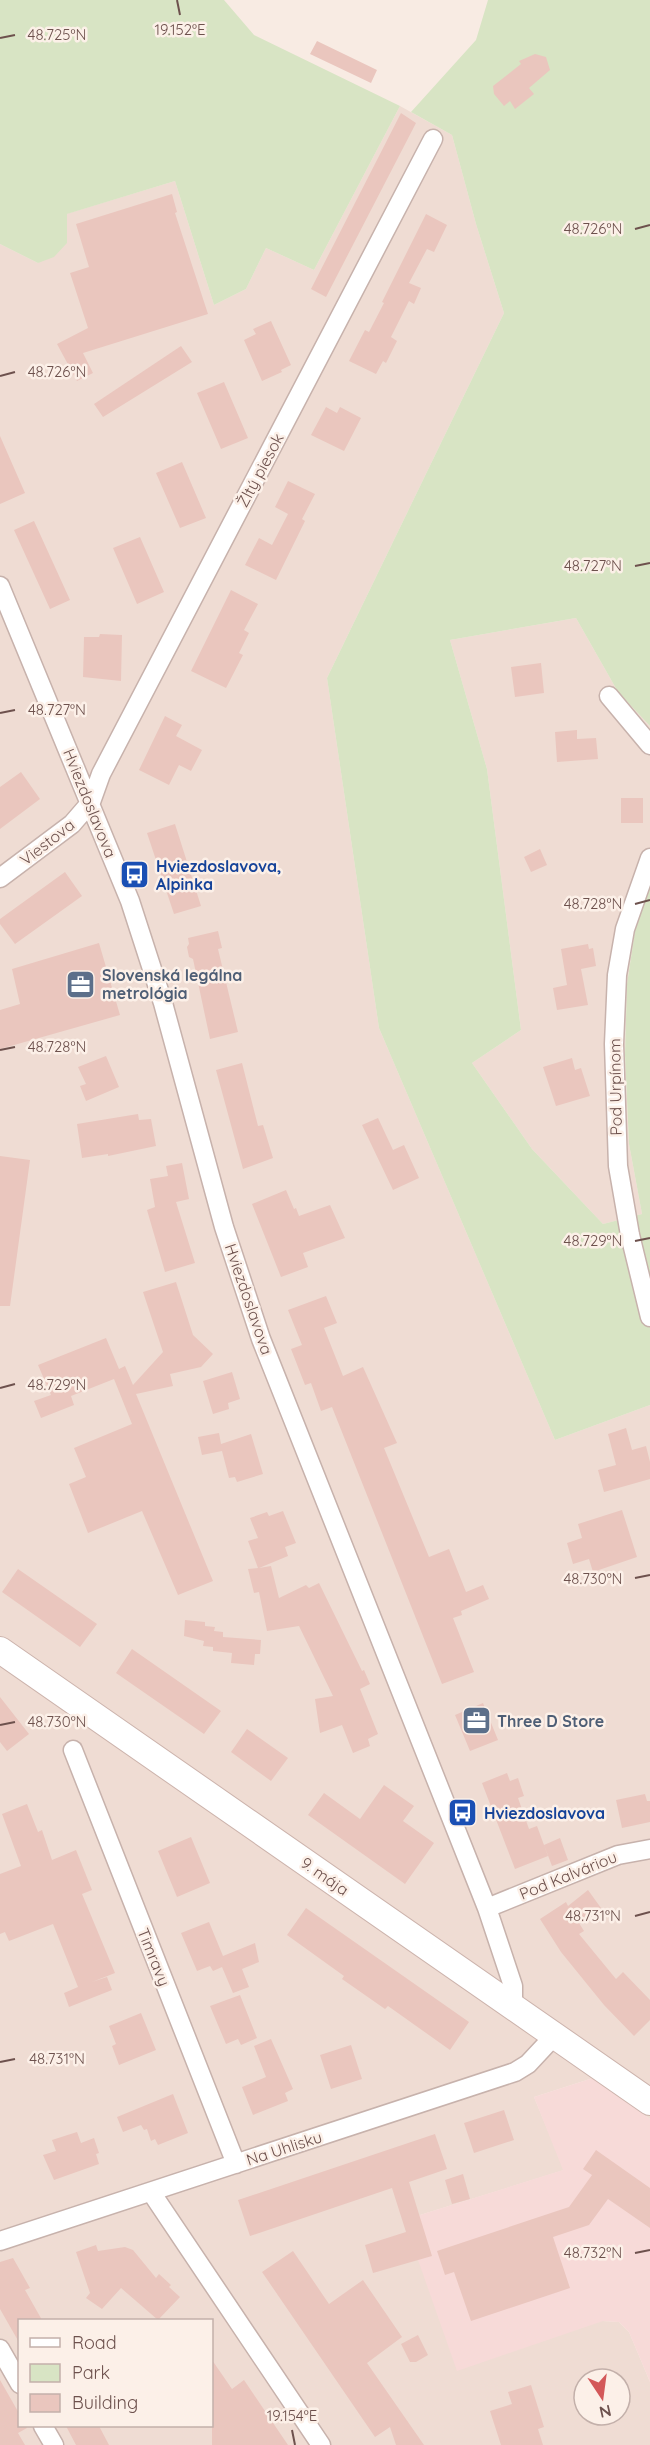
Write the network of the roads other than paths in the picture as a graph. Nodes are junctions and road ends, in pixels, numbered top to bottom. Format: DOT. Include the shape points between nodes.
graph roads {
  1 [pos="434,139"];
  2 [pos="0,586"];
  3 [pos="609,696"];
  4 [pos="650,745"];
  5 [pos="90,802"];
  6 [pos="650,858"];
  7 [pos="0,878"];
  8 [pos="650,1317"];
  9 [pos="0,1650"];
  10 [pos="73,1750"];
  11 [pos="650,1849"];
  12 [pos="487,1908"];
  13 [pos="513,2007"];
  14 [pos="555,2035"];
  15 [pos="650,2102"];
  16 [pos="236,2164"];
  17 [pos="151,2192"];
  18 [pos="0,2241"];
  19 [pos="0,2349"];
  20 [pos="18,2380"];
  21 [pos="44,2427"];
  22 [pos="54,2445"];
  23 [pos="321,2445"];
  1 -- 5 [label="street, Žltý piesok" via="106,763"];
  2 -- 5 [label="street, Hviezdoslavova"];
  3 -- 4 [label="street"];
  5 -- 7 [label="street, Viestova" via="72,824"];
  5 -- 12 [label="street, Hviezdoslavova" via="130,901 163,1004 213,1190 261,1339"];
  6 -- 8 [label="street, Pod Urpínom" via="625,929 615,991 614,1044 618,1166"];
  9 -- 13 [label="main road, 9. mája"];
  10 -- 16 [label="street, Timravy"];
  11 -- 12 [label="street, Pod Kalváriou" via="618,1855"];
  12 -- 13 [label="street, Hviezdoslavova" via="513,1986"];
  13 -- 14 [label="main road, 9. mája"];
  14 -- 15 [label="main road, 9. mája"];
  14 -- 16 [label="street, Na Uhlisku" via="515,2072"];
  16 -- 17 [label="street, Na Uhlisku"];
  17 -- 18 [label="street, Na Uhlisku"];
  17 -- 23 [label="street"];
  19 -- 20 [label="street"];
  21 -- 22 [label="street"];
}
